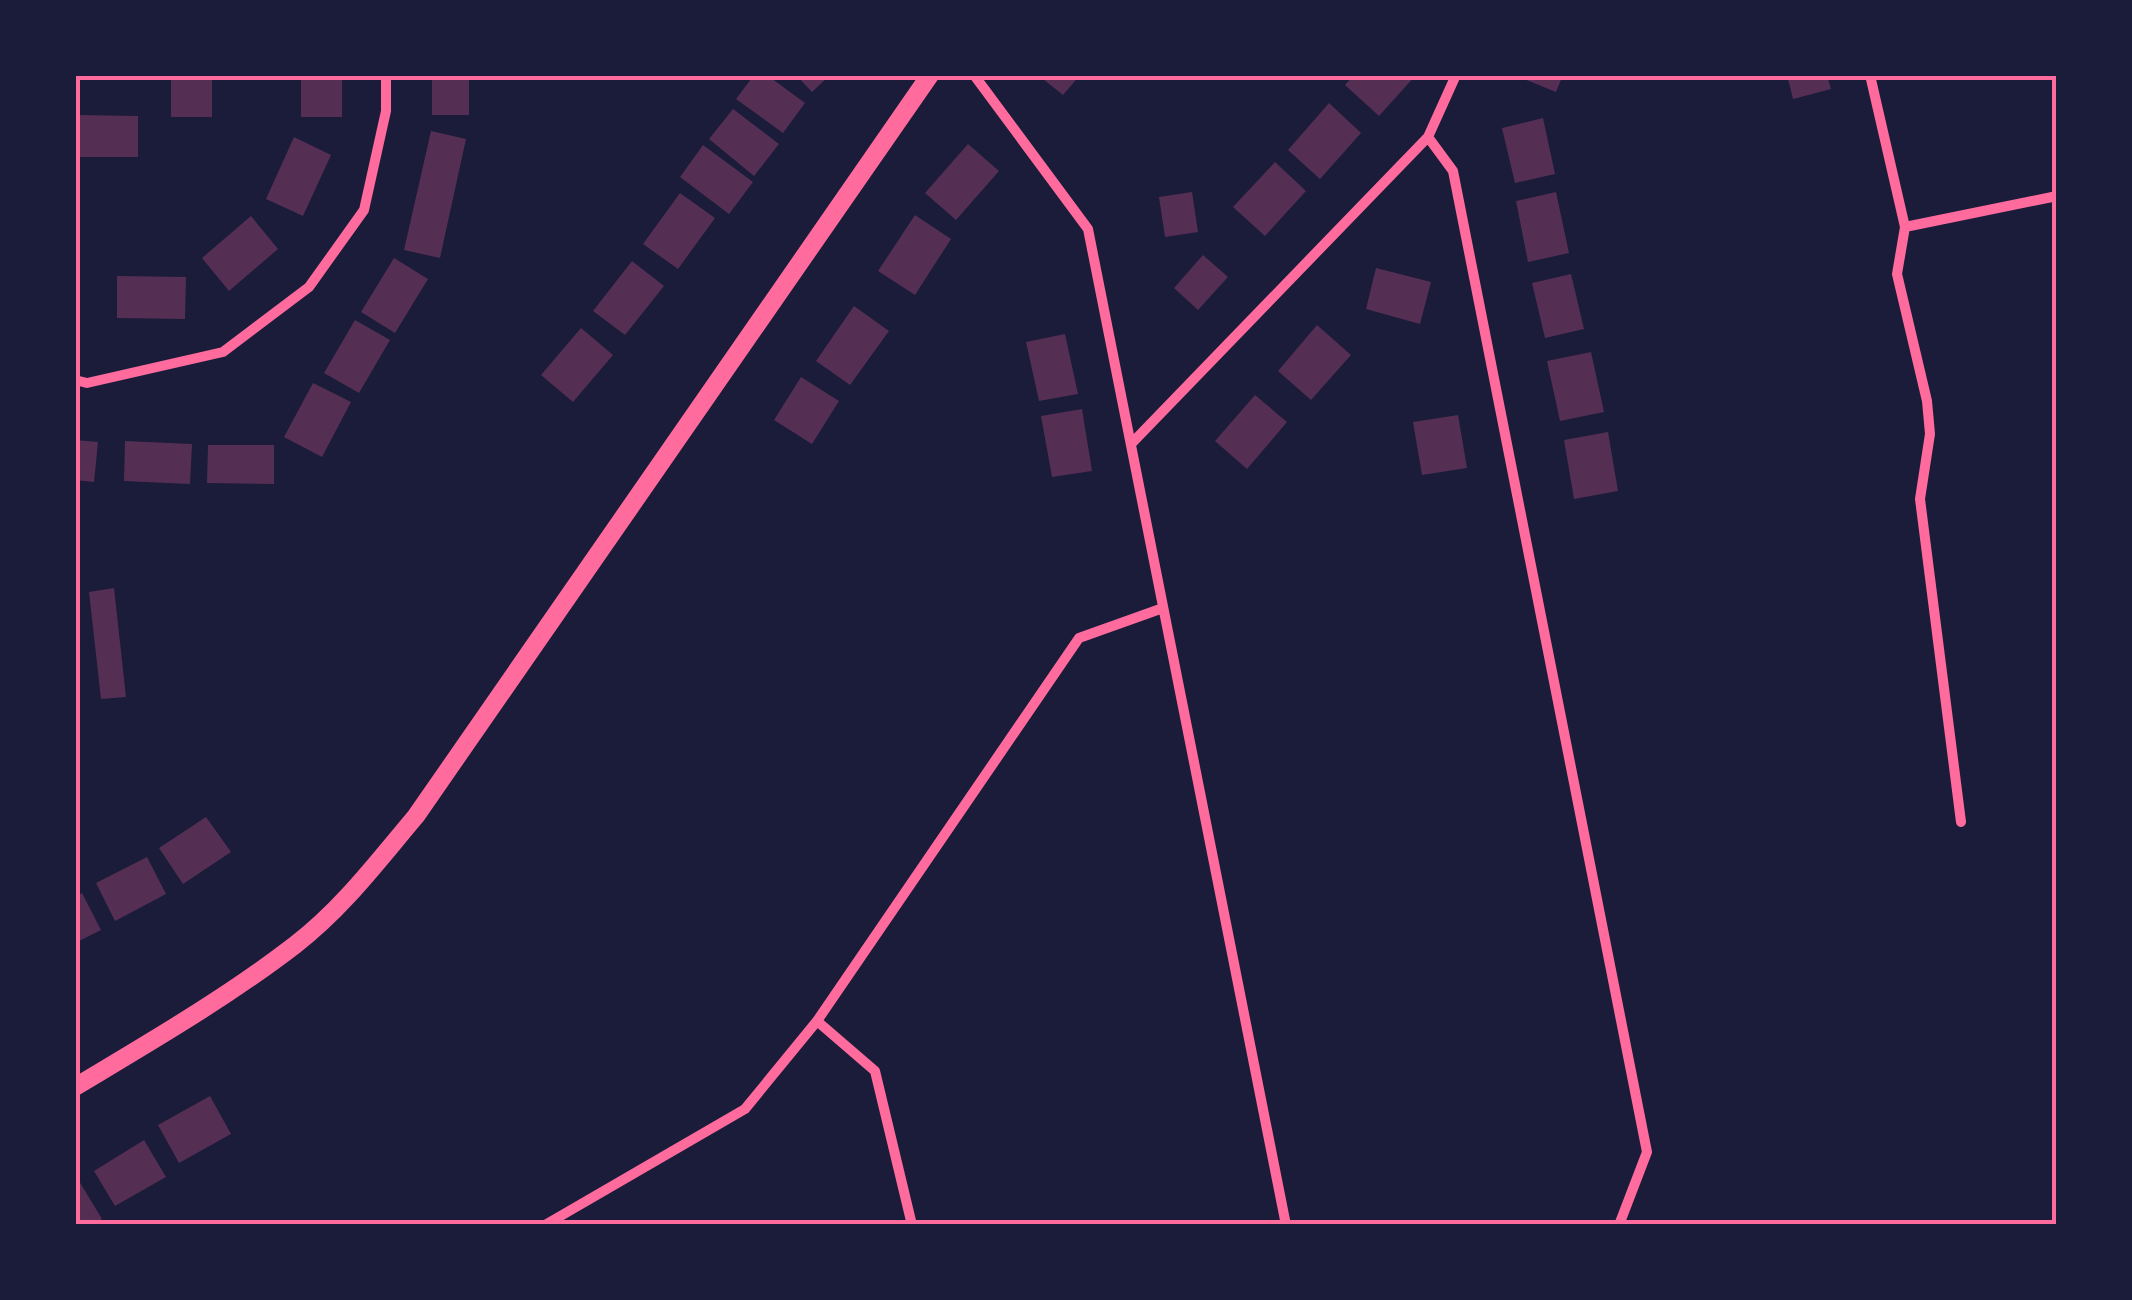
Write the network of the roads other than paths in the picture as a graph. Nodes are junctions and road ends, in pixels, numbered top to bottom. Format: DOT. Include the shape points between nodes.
graph roads {
  1 [pos="386,75"];
  2 [pos="930,75"];
  3 [pos="974,75"];
  4 [pos="1456,75"];
  5 [pos="1870,75"];
  6 [pos="1428,137"];
  7 [pos="2057,196"];
  8 [pos="1905,227"];
  9 [pos="75,380"];
  10 [pos="1132,443"];
  11 [pos="1163,608"];
  12 [pos="1961,822"];
  13 [pos="817,1021"];
  14 [pos="75,1087"];
  15 [pos="544,1225"];
  16 [pos="912,1225"];
  17 [pos="1286,1225"];
  18 [pos="1619,1225"];
  1 -- 9 [label="street" via="386,111 364,210 308,287 223,352 87,383"];
  2 -- 14 [label="street" via="416,816 345,900 296,944"];
  3 -- 10 [label="street" via="1088,229"];
  4 -- 6 [label="street"];
  5 -- 8 [label="street"];
  6 -- 10 [label="street"];
  6 -- 18 [label="street" via="1453,171 1647,1152"];
  7 -- 8 [label="street"];
  8 -- 12 [label="street" via="1897,274 1930,434 1920,499"];
  10 -- 11 [label="street"];
  11 -- 13 [label="street" via="1078,638"];
  11 -- 17 [label="street"];
  13 -- 15 [label="street" via="745,1109"];
  13 -- 16 [label="street" via="875,1071"];
}
